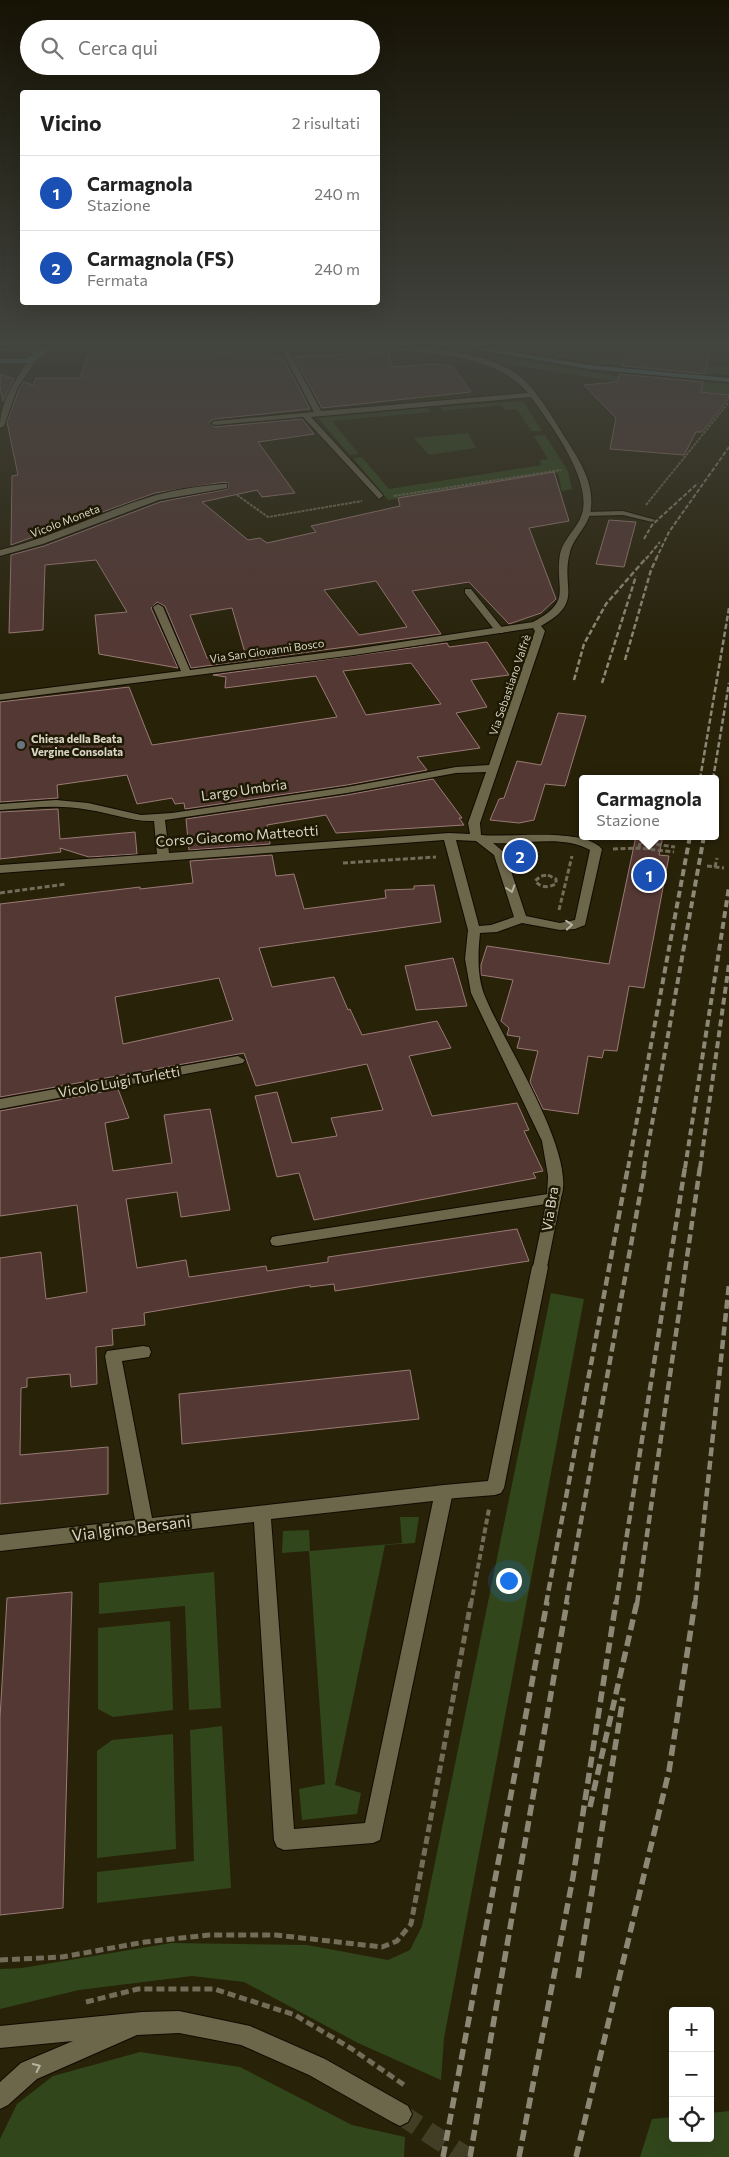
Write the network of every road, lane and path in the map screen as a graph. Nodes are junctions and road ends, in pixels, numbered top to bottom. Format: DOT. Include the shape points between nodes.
graph roads {
  1 [pos="334,448"];
  2 [pos="566,448"];
  3 [pos="693,448"];
  4 [pos="579,467"];
  5 [pos="224,486"];
  6 [pos="379,497"];
  7 [pos="623,513"];
  8 [pos="586,514"];
  9 [pos="652,520"];
  10 [pos="0,553"];
  11 [pos="468,591"];
  12 [pos="158,608"];
  13 [pos="536,625"];
  14 [pos="500,631"];
  15 [pos="187,674"];
  16 [pos="0,697"];
  17 [pos="492,768"];
  18 [pos="0,807"];
  19 [pos="159,817"];
  20 [pos="448,836"];
  21 [pos="476,837"];
  22 [pos="675,847"];
  23 [pos="639,848"];
  24 [pos="596,849"];
  25 [pos="674,852"];
  26 [pos="163,856"];
  27 [pos="454,856"];
  28 [pos="717,858"];
  29 [pos="335,864"];
  30 [pos="707,866"];
  31 [pos="716,867"];
  32 [pos="724,868"];
  33 [pos="0,869"];
  34 [pos="557,882"];
  35 [pos="566,882"];
  36 [pos="70,883"];
  37 [pos="0,893"];
  38 [pos="558,914"];
  39 [pos="521,919"];
  40 [pos="474,930"];
  41 [pos="238,1060"];
  42 [pos="0,1104"];
  43 [pos="554,1198"];
  44 [pos="277,1241"];
  45 [pos="540,1268"];
  46 [pos="143,1352"];
  47 [pos="444,1492"];
  48 [pos="262,1513"];
  49 [pos="144,1526"];
  50 [pos="0,1543"];
  51 [pos="142,2023"];
  52 [pos="0,2037"];
  53 [pos="0,2097"];
  54 [pos="400,2114"];
  1 -- 6 [label="street"];
  2 -- 4 [label="street, Via Sebastiano Valfrè"];
  3 -- 7 [label="path" via="648,504"];
  4 -- 6 [label="path"];
  4 -- 8 [label="street, Via Sebastiano Valfrè" via="586,483"];
  5 -- 6 [label="path" via="268,517"];
  5 -- 10 [label="street, Vicolo Moneta" via="158,498 24,548"];
  7 -- 8 [label="lane"];
  7 -- 9 [label="lane"];
  8 -- 13 [label="street, Via Sebastiano Valfrè" via="566,551 565,597 552,618"];
  11 -- 14 [label="lane"];
  12 -- 15 [label="street"];
  13 -- 14 [label="street, Via San Giovanni Bosco"];
  13 -- 17 [label="street, Via Sebastiano Valfrè" via="540,631"];
  14 -- 15 [label="street, Via San Giovanni Bosco"];
  15 -- 16 [label="street, Via San Giovanni Bosco"];
  17 -- 19 [label="street, Largo Umbria" via="462,769 347,790"];
  17 -- 21 [label="street, Via Sebastiano Valfrè" via="474,823"];
  18 -- 19 [label="street, Largo Umbria" via="56,803 88,806 141,818"];
  19 -- 26 [label="street"];
  20 -- 21 [label="street, Corso Giacomo Matteotti"];
  20 -- 26 [label="street, Corso Giacomo Matteotti"];
  20 -- 27 [label="street, Via Bra"];
  21 -- 24 [label="street, Corso Giacomo Matteotti" via="505,841 566,840 586,843"];
  21 -- 39 [label="street, one-way" via="499,853"];
  22 -- 23 [label="path" via="640,842"];
  23 -- 24 [label="path"];
  23 -- 25 [label="path"];
  24 -- 35 [label="path" via="573,850"];
  39 -- 24 [label="street, one-way" via="565,927 581,922"];
  26 -- 33 [label="street, Corso Giacomo Matteotti"];
  27 -- 29 [label="path"];
  27 -- 40 [label="street, Via Bra"];
  28 -- 31 [label="path"];
  30 -- 31 [label="path"];
  31 -- 32 [label="path"];
  34 -- 34 [label="path" via="548,875 535,881 546,888"];
  34 -- 35 [label="path"];
  35 -- 38 [label="path"];
  36 -- 37 [label="path"];
  39 -- 40 [label="street" via="493,929"];
  40 -- 43 [label="street, Via Bra" via="471,959 477,993 549,1140 555,1176"];
  41 -- 42 [label="street, Vicolo Luigi Turletti"];
  43 -- 44 [label="lane"];
  43 -- 45 [label="lane, Via Bra"];
  45 -- 47 [label="street, Via Bra" via="495,1488"];
  46 -- 49 [label="street" via="113,1356"];
  47 -- 48 [label="street, Via Igino Bersani"];
  47 -- 48 [label="street" via="373,1832 284,1840"];
  48 -- 49 [label="street, Via Igino Bersani"];
  49 -- 50 [label="street, Via Igino Bersani"];
  51 -- 52 [label="street"];
  53 -- 51 [label="street, one-way" via="29,2071"];
  51 -- 54 [label="street" via="179,2022 242,2034 317,2067"];
}
